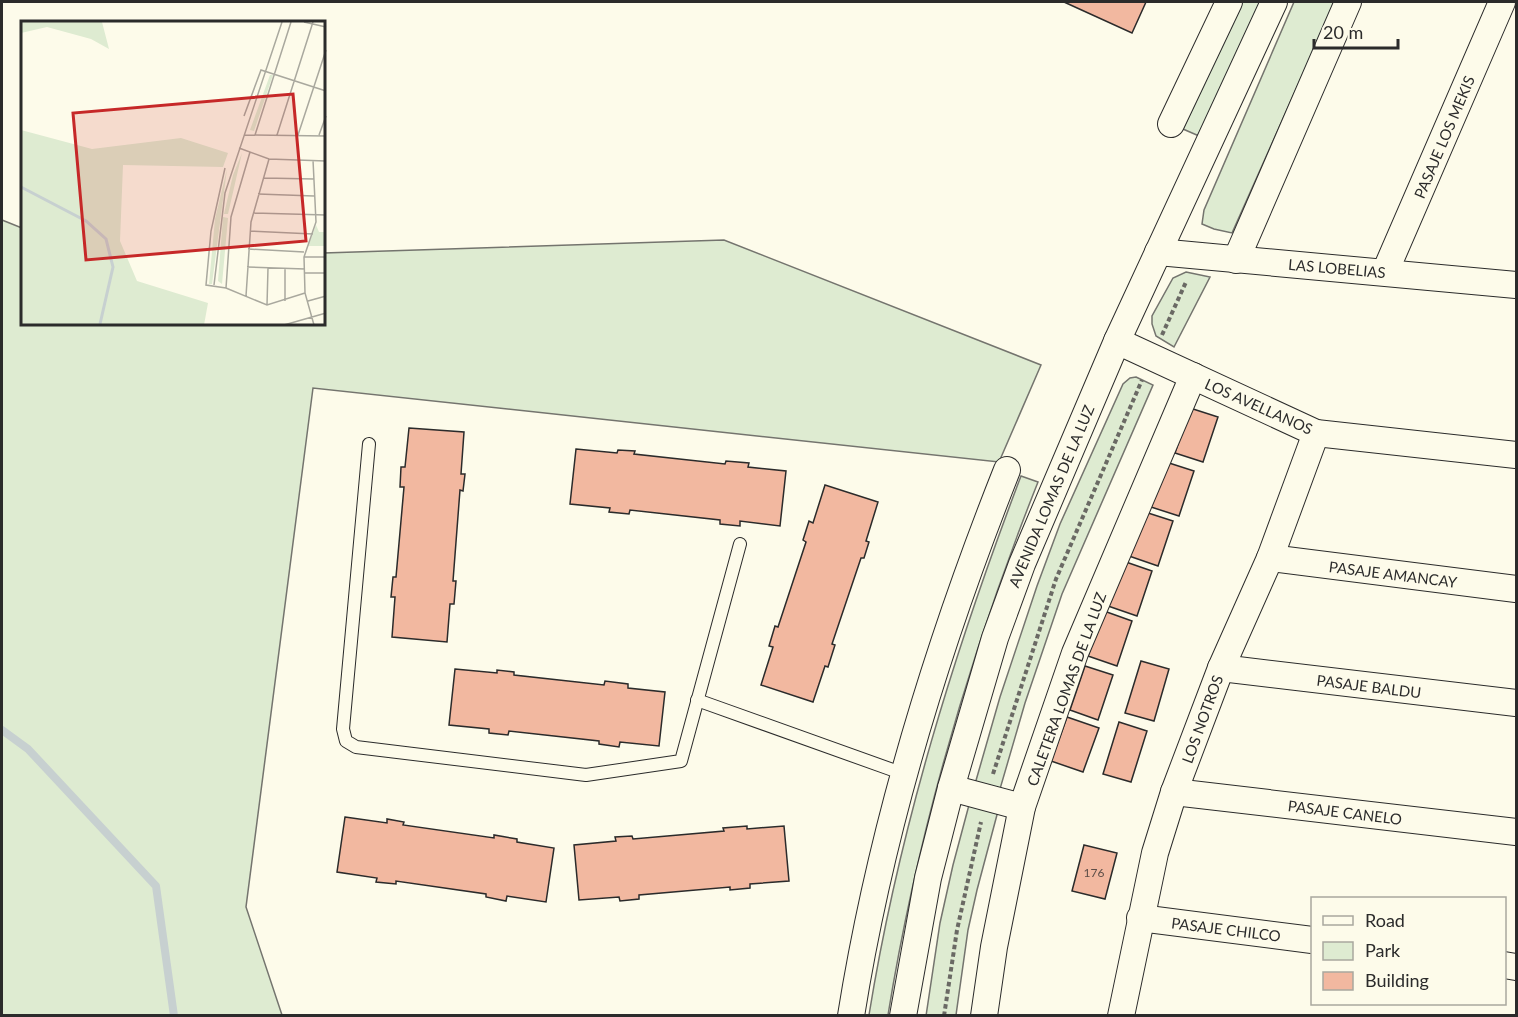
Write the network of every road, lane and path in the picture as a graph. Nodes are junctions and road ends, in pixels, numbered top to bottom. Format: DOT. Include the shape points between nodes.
graph roads {
  1 [pos="1228,2"];
  2 [pos="1274,2"];
  3 [pos="1348,2"];
  4 [pos="1502,2"];
  5 [pos="1171,124"];
  6 [pos="1158,252"];
  7 [pos="1198,256"];
  8 [pos="1236,260"];
  9 [pos="1385,272"];
  10 [pos="1516,285"];
  11 [pos="1117,341"];
  12 [pos="1152,358"];
  13 [pos="1193,376"];
  14 [pos="1316,433"];
  15 [pos="369,444"];
  16 [pos="1516,455"];
  17 [pos="1007,470"];
  18 [pos="740,544"];
  19 [pos="1270,558"];
  20 [pos="1516,589"];
  21 [pos="1221,668"];
  22 [pos="697,700"];
  23 [pos="1516,703"];
  24 [pos="904,774"];
  25 [pos="951,788"];
  26 [pos="1174,792"];
  27 [pos="986,797"];
  28 [pos="1022,807"];
  29 [pos="1516,832"];
  30 [pos="1140,918"];
  31 [pos="1311,940"];
  32 [pos="851,1016"];
  33 [pos="903,1016"];
  34 [pos="944,1016"];
  35 [pos="984,1016"];
  36 [pos="1121,1016"];
  1 -- 5 [label="street"];
  2 -- 6 [label="street, AVENIDA LOMAS DE LA LUZ"];
  3 -- 8 [label="street"];
  4 -- 9 [label="street, PASAJE LOS MEKIS"];
  6 -- 7 [label="street, LAS LOBELIAS"];
  6 -- 11 [label="street, AVENIDA LOMAS DE LA LUZ"];
  7 -- 8 [label="street, LAS LOBELIAS"];
  7 -- 12 [label="path"];
  8 -- 9 [label="street, LAS LOBELIAS"];
  9 -- 10 [label="street, LAS LOBELIAS"];
  11 -- 12 [label="street, LOS AVELLANOS"];
  11 -- 25 [label="street, AVENIDA LOMAS DE LA LUZ" via="1022,564 995,638"];
  12 -- 13 [label="street, LOS AVELLANOS"];
  12 -- 27 [label="path" via="1056,579"];
  13 -- 14 [label="street, LOS AVELLANOS"];
  13 -- 28 [label="street, CALETERA LOMAS DE LA LUZ" via="1075,653"];
  14 -- 16 [label="street, LOS AVELLANOS"];
  14 -- 19 [label="street, LOS NOTROS"];
  15 -- 22 [label="lane" via="345,741 356,747 586,775 681,761"];
  17 -- 24 [label="street" via="959,596"];
  18 -- 22 [label="lane"];
  19 -- 20 [label="street, PASAJE AMANCAY"];
  19 -- 21 [label="street, LOS NOTROS"];
  21 -- 23 [label="street, PASAJE BALDU"];
  21 -- 26 [label="street, LOS NOTROS"];
  22 -- 24 [label="lane"];
  24 -- 32 [label="street" via="874,893"];
  25 -- 27 [label="street"];
  25 -- 33 [label="street, AVENIDA LOMAS DE LA LUZ" via="928,878"];
  26 -- 29 [label="street, PASAJE CANELO"];
  26 -- 30 [label="street, LOS NOTROS"];
  27 -- 28 [label="street"];
  27 -- 34 [label="path" via="957,930"];
  28 -- 35 [label="street, CALETERA LOMAS DE LA LUZ"];
  30 -- 31 [label="street, PASAJE CHILCO"];
  30 -- 36 [label="street, LOS NOTROS"];
}
